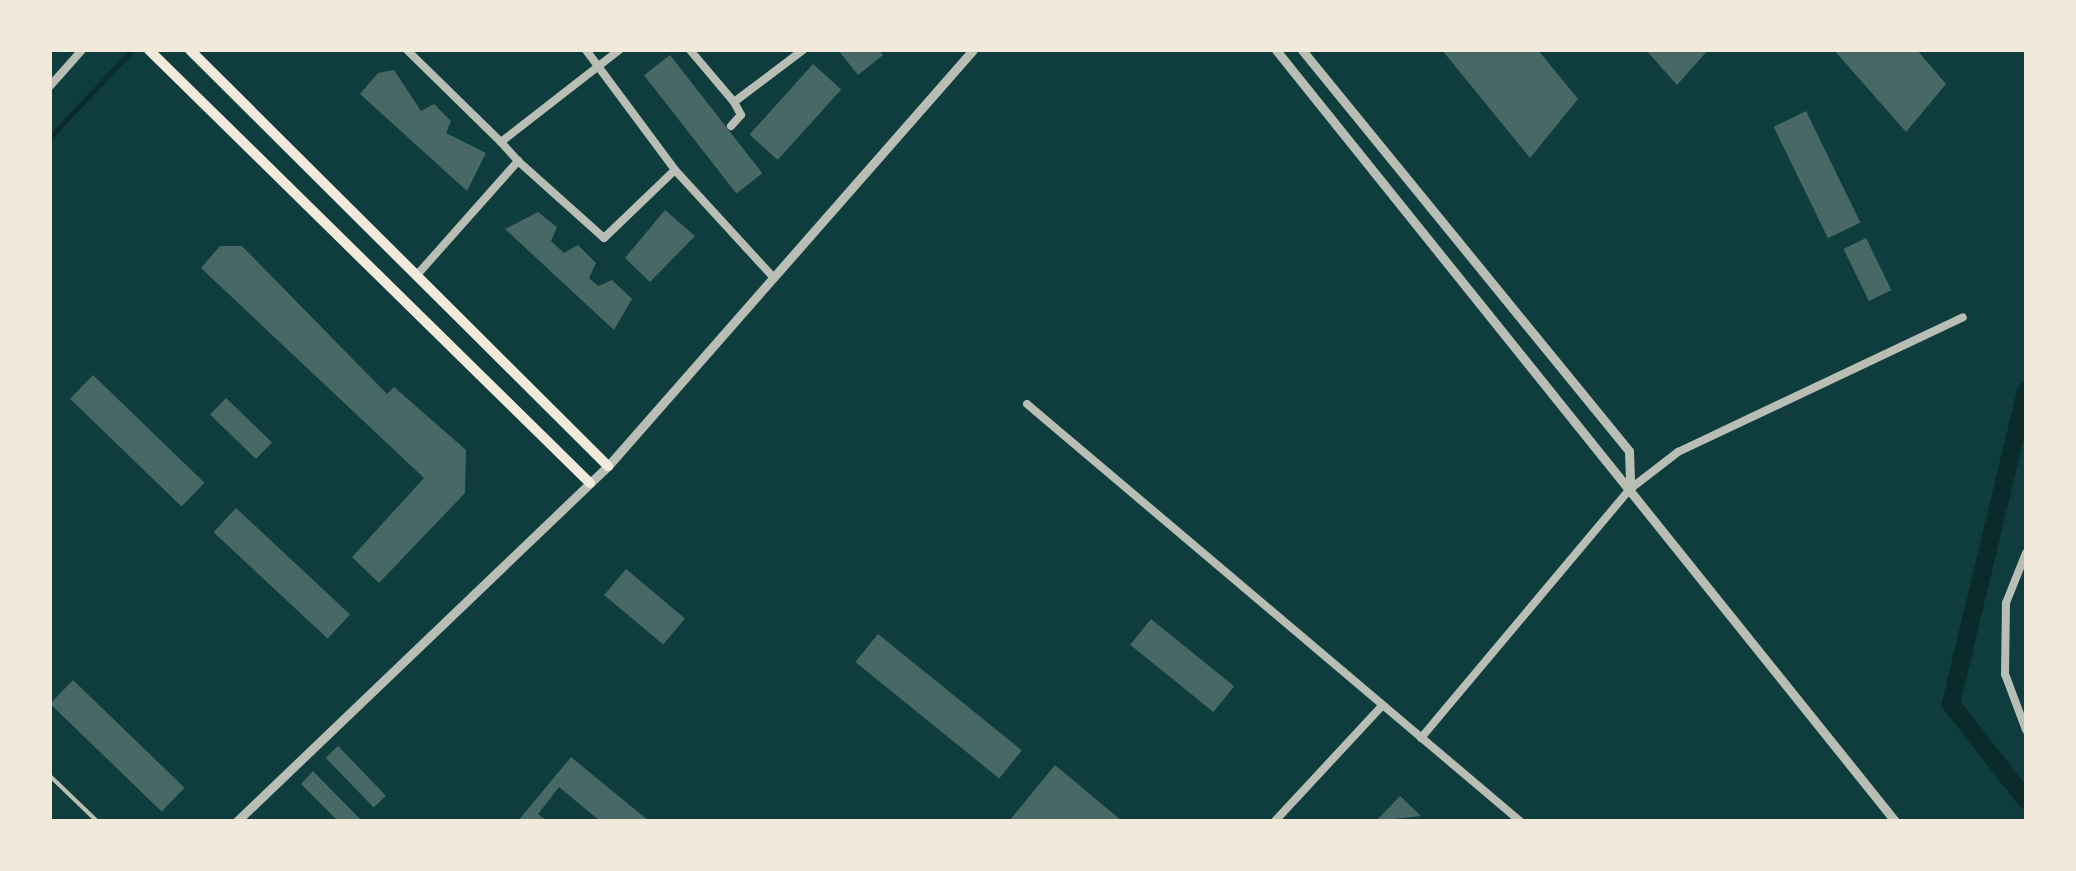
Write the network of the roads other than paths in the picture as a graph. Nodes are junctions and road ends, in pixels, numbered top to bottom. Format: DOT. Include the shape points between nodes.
graph roads {
  1 [pos="82,50"];
  2 [pos="149,50"];
  3 [pos="190,50"];
  4 [pos="407,50"];
  5 [pos="586,50"];
  6 [pos="619,50"];
  7 [pos="690,50"];
  8 [pos="804,50"];
  9 [pos="973,50"];
  10 [pos="1276,50"];
  11 [pos="1302,50"];
  12 [pos="598,66"];
  13 [pos="50,86"];
  14 [pos="734,102"];
  15 [pos="731,126"];
  16 [pos="501,142"];
  17 [pos="518,161"];
  18 [pos="675,170"];
  19 [pos="416,276"];
  20 [pos="774,276"];
  21 [pos="1963,317"];
  22 [pos="1028,404"];
  23 [pos="608,466"];
  24 [pos="590,483"];
  25 [pos="1630,489"];
  26 [pos="2026,553"];
  27 [pos="1382,706"];
  28 [pos="2026,730"];
  29 [pos="1421,738"];
  30 [pos="50,776"];
  31 [pos="97,821"];
  32 [pos="237,821"];
  33 [pos="1274,821"];
  34 [pos="1520,821"];
  35 [pos="1895,821"];
  1 -- 13 [label="street"];
  2 -- 24 [label="main road"];
  3 -- 19 [label="main road"];
  4 -- 16 [label="street"];
  5 -- 12 [label="street"];
  6 -- 12 [label="street"];
  7 -- 14 [label="street"];
  8 -- 14 [label="street"];
  9 -- 20 [label="street"];
  10 -- 25 [label="street"];
  11 -- 25 [label="street" via="1630,451"];
  12 -- 16 [label="street"];
  12 -- 18 [label="street"];
  14 -- 15 [label="street" via="741,115"];
  16 -- 17 [label="street"];
  17 -- 18 [label="street" via="604,238"];
  17 -- 19 [label="street"];
  18 -- 20 [label="street"];
  19 -- 23 [label="main road"];
  20 -- 23 [label="street"];
  21 -- 25 [label="street" via="1678,452"];
  22 -- 27 [label="street"];
  23 -- 24 [label="street"];
  24 -- 32 [label="street"];
  25 -- 29 [label="street"];
  25 -- 35 [label="street"];
  26 -- 28 [label="street" via="2006,603 2005,674"];
  27 -- 29 [label="street"];
  27 -- 33 [label="street"];
  29 -- 34 [label="street"];
  30 -- 31 [label="lane"];
}
